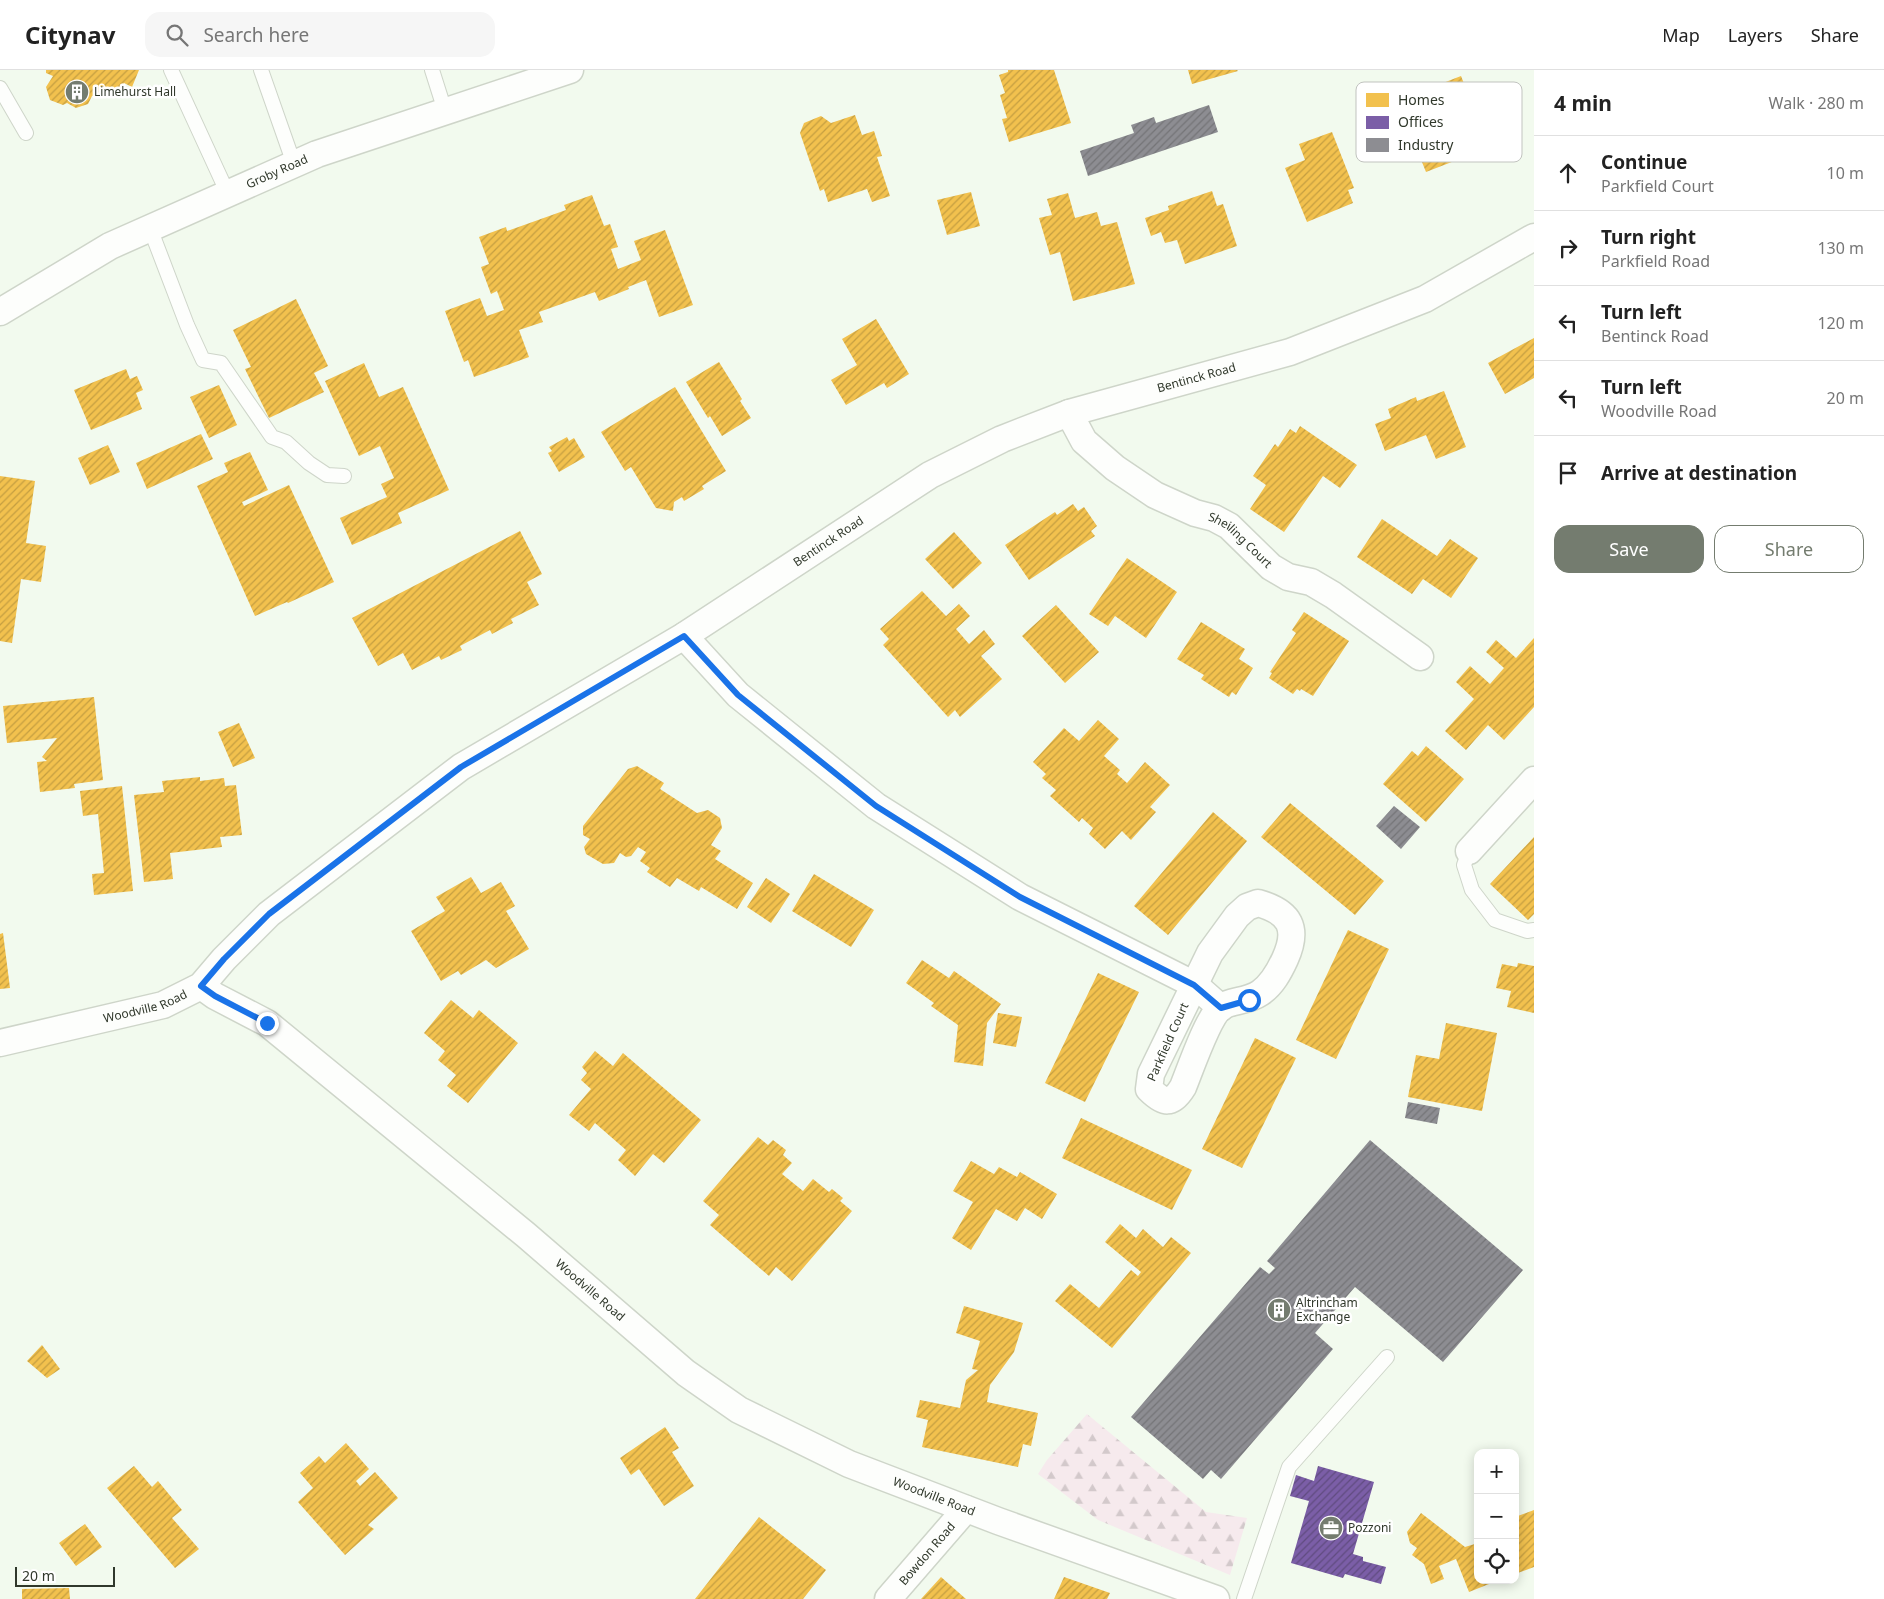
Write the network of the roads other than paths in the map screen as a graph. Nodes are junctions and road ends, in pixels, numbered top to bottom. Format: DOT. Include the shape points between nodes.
graph roads {
  1 [pos="171,70"];
  2 [pos="261,70"];
  3 [pos="432,70"];
  4 [pos="570,70"];
  5 [pos="0,88"];
  6 [pos="445,111"];
  7 [pos="26,133"];
  8 [pos="294,164"];
  9 [pos="228,194"];
  10 [pos="150,228"];
  11 [pos="1534,237"];
  12 [pos="0,312"];
  13 [pos="1069,413"];
  14 [pos="344,476"];
  15 [pos="684,636"];
  16 [pos="1420,657"];
  17 [pos="1534,780"];
  18 [pos="1469,851"];
  19 [pos="1534,930"];
  20 [pos="1194,985"];
  21 [pos="201,986"];
  22 [pos="1221,1008"];
  23 [pos="0,1043"];
  24 [pos="1387,1357"];
  25 [pos="966,1509"];
  26 [pos="888,1599"];
  27 [pos="1216,1599"];
  28 [pos="1244,1599"];
  1 -- 9 [label="lane"];
  2 -- 8 [label="lane"];
  3 -- 6 [label="lane"];
  4 -- 6 [label="street, Groby Road"];
  5 -- 7 [label="lane"];
  6 -- 8 [label="street, Groby Road"];
  8 -- 9 [label="street, Groby Road"];
  9 -- 10 [label="street, Groby Road"];
  10 -- 12 [label="street, Groby Road" via="110,246"];
  10 -- 14 [label="lane" via="203,360 221,363 272,437 286,442 309,464 327,475"];
  11 -- 13 [label="street, Bentinck Road" via="1426,300 1290,352"];
  13 -- 15 [label="street, Bentinck Road" via="1002,439 930,475"];
  13 -- 16 [label="street, Sheiling Court" via="1084,441 1115,468 1155,495 1229,526 1271,567 1288,577 1311,582 1333,595"];
  15 -- 20 [label="street" via="738,695 876,806 1020,897"];
  15 -- 21 [label="street, Bentinck Road" via="461,767 269,914"];
  17 -- 18 [label="street"];
  18 -- 19 [label="lane" via="1464,865 1472,890 1495,920 1527,931"];
  20 -- 22 [label="street"];
  20 -- 22 [label="street, Parkfield Court" via="1151,1074 1149,1089 1158,1098 1168,1101 1178,1096 1210,1022"];
  20 -- 22 [label="street, Parkfield Court" via="1210,953 1247,907 1258,903 1281,912 1293,933 1280,970 1262,992 1249,1000"];
  21 -- 23 [label="street, Woodville Road" via="163,1005"];
  21 -- 25 [label="street, Woodville Road" via="267,1023 526,1235 686,1373 739,1410 849,1464"];
  24 -- 28 [label="lane" via="1289,1467"];
  25 -- 26 [label="street, Bowdon Road"];
  25 -- 27 [label="street, Woodville Road"];
}
